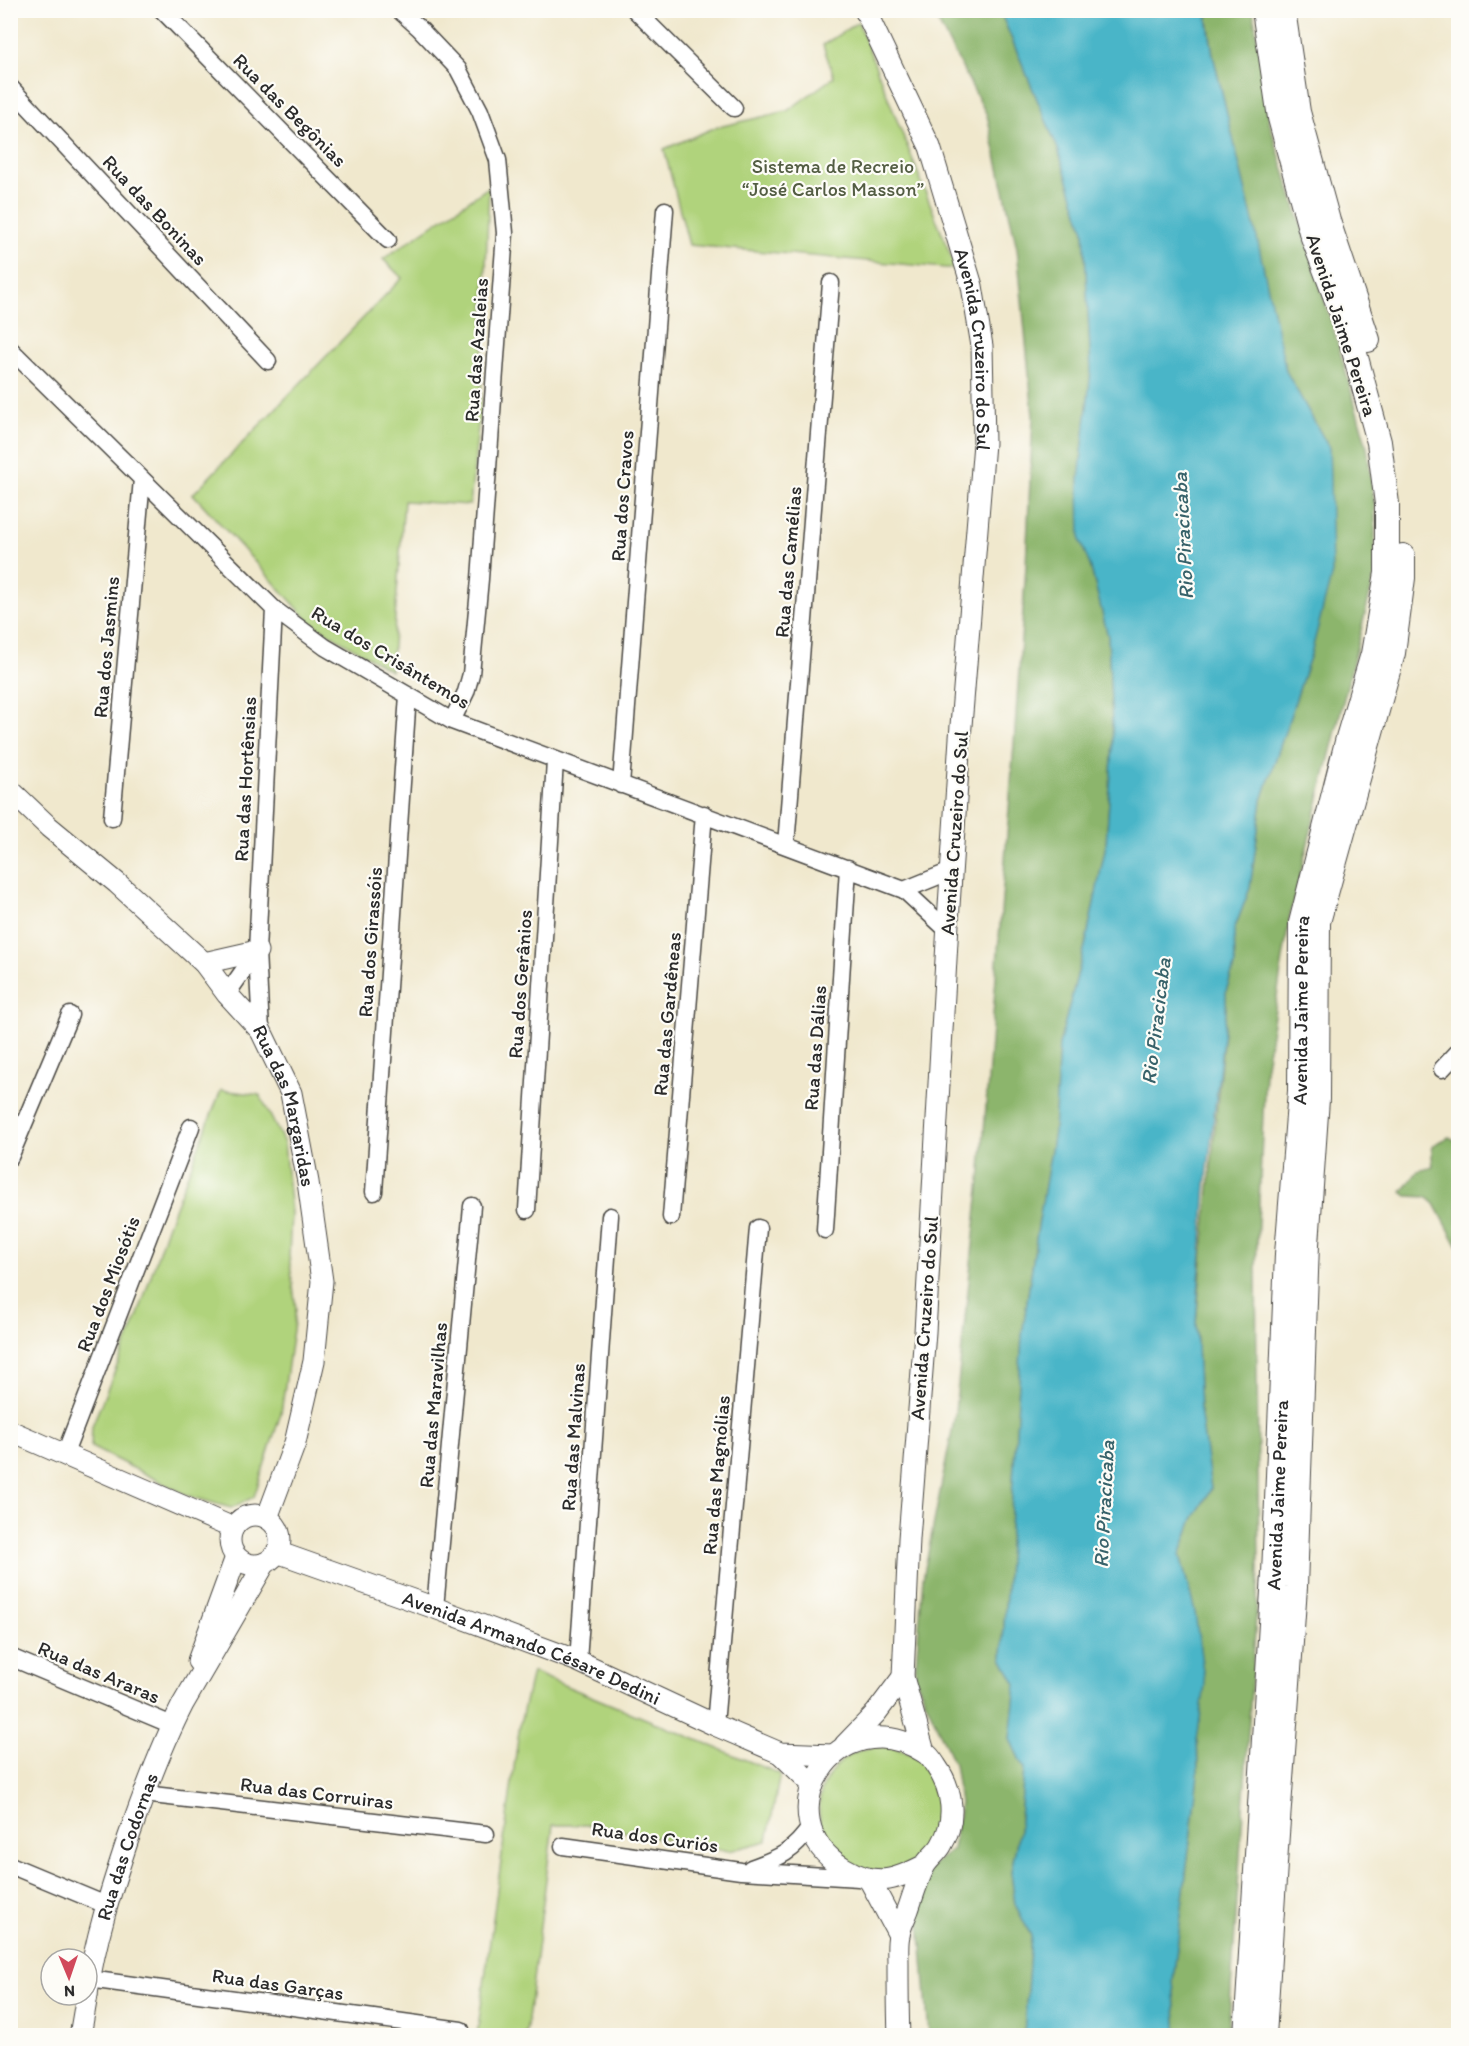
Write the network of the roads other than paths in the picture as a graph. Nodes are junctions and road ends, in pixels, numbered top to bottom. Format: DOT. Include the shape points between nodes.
graph roads {
  1 [pos="162,10"];
  2 [pos="399,10"];
  3 [pos="635,10"];
  4 [pos="865,10"];
  5 [pos="1264,10"];
  6 [pos="1283,10"];
  7 [pos="10,87"];
  8 [pos="734,108"];
  9 [pos="665,210"];
  10 [pos="388,240"];
  11 [pos="831,283"];
  12 [pos="10,349"];
  13 [pos="268,361"];
  14 [pos="142,479"];
  15 [pos="274,609"];
  16 [pos="408,695"];
  17 [pos="452,721"];
  18 [pos="555,761"];
  19 [pos="621,785"];
  20 [pos="10,790"];
  21 [pos="704,814"];
  22 [pos="112,818"];
  23 [pos="786,845"];
  24 [pos="848,868"];
  25 [pos="951,871"];
  26 [pos="904,890"];
  27 [pos="947,930"];
  28 [pos="257,951"];
  29 [pos="204,963"];
  30 [pos="228,994"];
  31 [pos="70,1015"];
  32 [pos="261,1031"];
  33 [pos="1458,1052"];
  34 [pos="1442,1069"];
  35 [pos="191,1127"];
  36 [pos="10,1157"];
  37 [pos="374,1192"];
  38 [pos="472,1206"];
  39 [pos="527,1210"];
  40 [pos="610,1216"];
  41 [pos="671,1217"];
  42 [pos="758,1228"];
  43 [pos="825,1230"];
  44 [pos="10,1431"];
  45 [pos="64,1456"];
  46 [pos="267,1518"];
  47 [pos="233,1528"];
  48 [pos="236,1557"];
  49 [pos="271,1558"];
  50 [pos="435,1608"];
  51 [pos="10,1657"];
  52 [pos="578,1661"];
  53 [pos="903,1677"];
  54 [pos="183,1704"];
  55 [pos="172,1725"];
  56 [pos="715,1725"];
  57 [pos="838,1751"];
  58 [pos="924,1752"];
  59 [pos="780,1753"];
  60 [pos="813,1785"];
  61 [pos="144,1794"];
  62 [pos="810,1826"];
  63 [pos="486,1834"];
  64 [pos="563,1846"];
  65 [pos="10,1865"];
  66 [pos="925,1865"];
  67 [pos="741,1871"];
  68 [pos="864,1878"];
  69 [pos="106,1905"];
  70 [pos="899,1935"];
  71 [pos="97,1947"];
  72 [pos="99,1990"];
  73 [pos="85,2007"];
  74 [pos="461,2030"];
  75 [pos="80,2036"];
  76 [pos="899,2036"];
  77 [pos="1246,2036"];
  78 [pos="1264,2036"];
  1 -- 10 [label="street, Rua das Begônias"];
  2 -- 17 [label="street, Rua das Azaleias" via="458,69 480,111 498,160 506,233 471,674"];
  3 -- 8 [label="street"];
  4 -- 25 [label="street, Avenida Cruzeiro do Sul" via="930,147 972,285 982,346 984,442"];
  5 -- 77 [label="main road, Avenida Jaime Pereira" via="1280,118 1311,232 1349,332 1379,442 1387,504 1387,573 1373,654 1301,923 1299,1091"];
  6 -- 78 [label="main road, Avenida Jaime Pereira" via="1298,112 1395,435 1403,505 1403,578 1393,653 1318,922 1317,1100 1306,1244 1296,1587"];
  7 -- 13 [label="street, Rua das Boninas"];
  9 -- 19 [label="street, Rua dos Cravos"];
  11 -- 23 [label="street, Rua das Camélias"];
  12 -- 14 [label="street, Rua dos Crisântemos"];
  14 -- 15 [label="street, Rua dos Crisântemos"];
  14 -- 22 [label="street, Rua dos Jasmins"];
  15 -- 16 [label="street, Rua dos Crisântemos" via="325,647"];
  15 -- 28 [label="street, Rua das Hortênsias"];
  16 -- 17 [label="street, Rua dos Crisântemos"];
  16 -- 37 [label="street, Rua dos Girassóis"];
  17 -- 18 [label="street, Rua dos Crisântemos"];
  18 -- 19 [label="street, Rua dos Crisântemos"];
  18 -- 39 [label="street, Rua dos Gerânios"];
  19 -- 21 [label="street, Rua dos Crisântemos"];
  20 -- 29 [label="street, Rua das Margaridas"];
  21 -- 23 [label="street, Rua dos Crisântemos"];
  21 -- 41 [label="street, Rua das Gardêneas"];
  23 -- 24 [label="street, Rua dos Crisântemos"];
  24 -- 26 [label="street, Rua dos Crisântemos"];
  24 -- 43 [label="street, Rua das Dálias"];
  25 -- 26 [label="street"];
  25 -- 27 [label="street, Avenida Cruzeiro do Sul"];
  26 -- 27 [label="street, Rua dos Crisântemos"];
  27 -- 53 [label="street, Avenida Cruzeiro do Sul"];
  28 -- 29 [label="street"];
  28 -- 30 [label="street"];
  28 -- 32 [label="street, Rua das Hortênsias"];
  29 -- 30 [label="street, Rua das Margaridas"];
  30 -- 32 [label="street, Rua das Margaridas"];
  31 -- 36 [label="street"];
  32 -- 46 [label="street, Rua das Margaridas" via="291,1093 322,1281 314,1361 295,1443"];
  33 -- 34 [label="street"];
  35 -- 45 [label="street, Rua dos Miosótis"];
  38 -- 50 [label="street, Rua das Maravilhas"];
  40 -- 52 [label="street, Rua das Malvinas"];
  42 -- 56 [label="street, Rua das Magnólias"];
  44 -- 45 [label="street"];
  45 -- 47 [label="street"];
  46 -- 47 [label="street" via="244,1518"];
  46 -- 49 [label="street" via="280,1538"];
  47 -- 48 [label="street" via="230,1543"];
  48 -- 49 [label="street" via="250,1565"];
  48 -- 54 [label="street, Rua das Codornas"];
  49 -- 50 [label="street, Avenida Armando Césare Dedini"];
  49 -- 54 [label="street, Rua das Codornas"];
  50 -- 52 [label="street, Avenida Armando Césare Dedini"];
  51 -- 55 [label="street, Rua das Araras"];
  52 -- 56 [label="street, Avenida Armando Césare Dedini"];
  53 -- 57 [label="street" via="876,1713"];
  53 -- 58 [label="street, Avenida Cruzeiro do Sul"];
  54 -- 55 [label="street, Rua das Codornas"];
  55 -- 61 [label="street, Rua das Codornas"];
  56 -- 59 [label="street, Avenida Armando Césare Dedini"];
  57 -- 58 [label="street" via="868,1739 890,1738"];
  57 -- 59 [label="street, Avenida Armando Césare Dedini"];
  57 -- 60 [label="street" via="822,1766"];
  58 -- 66 [label="street" via="945,1778 952,1801 950,1825 941,1847"];
  59 -- 60 [label="street, Avenida Armando Césare Dedini"];
  60 -- 62 [label="street" via="808,1805"];
  61 -- 63 [label="street, Rua das Corruiras"];
  61 -- 69 [label="street, Rua das Codornas"];
  62 -- 67 [label="street, Rua dos Curiós" via="789,1852"];
  62 -- 68 [label="street" via="830,1860"];
  64 -- 67 [label="street, Rua dos Curiós"];
  65 -- 69 [label="street"];
  66 -- 68 [label="street" via="904,1876"];
  66 -- 70 [label="street"];
  67 -- 68 [label="street, Rua dos Curiós"];
  68 -- 70 [label="street"];
  69 -- 71 [label="street, Rua das Codornas"];
  70 -- 76 [label="street"];
  72 -- 74 [label="street, Rua das Garças"];
  73 -- 75 [label="street, Rua das Codornas"];
}
